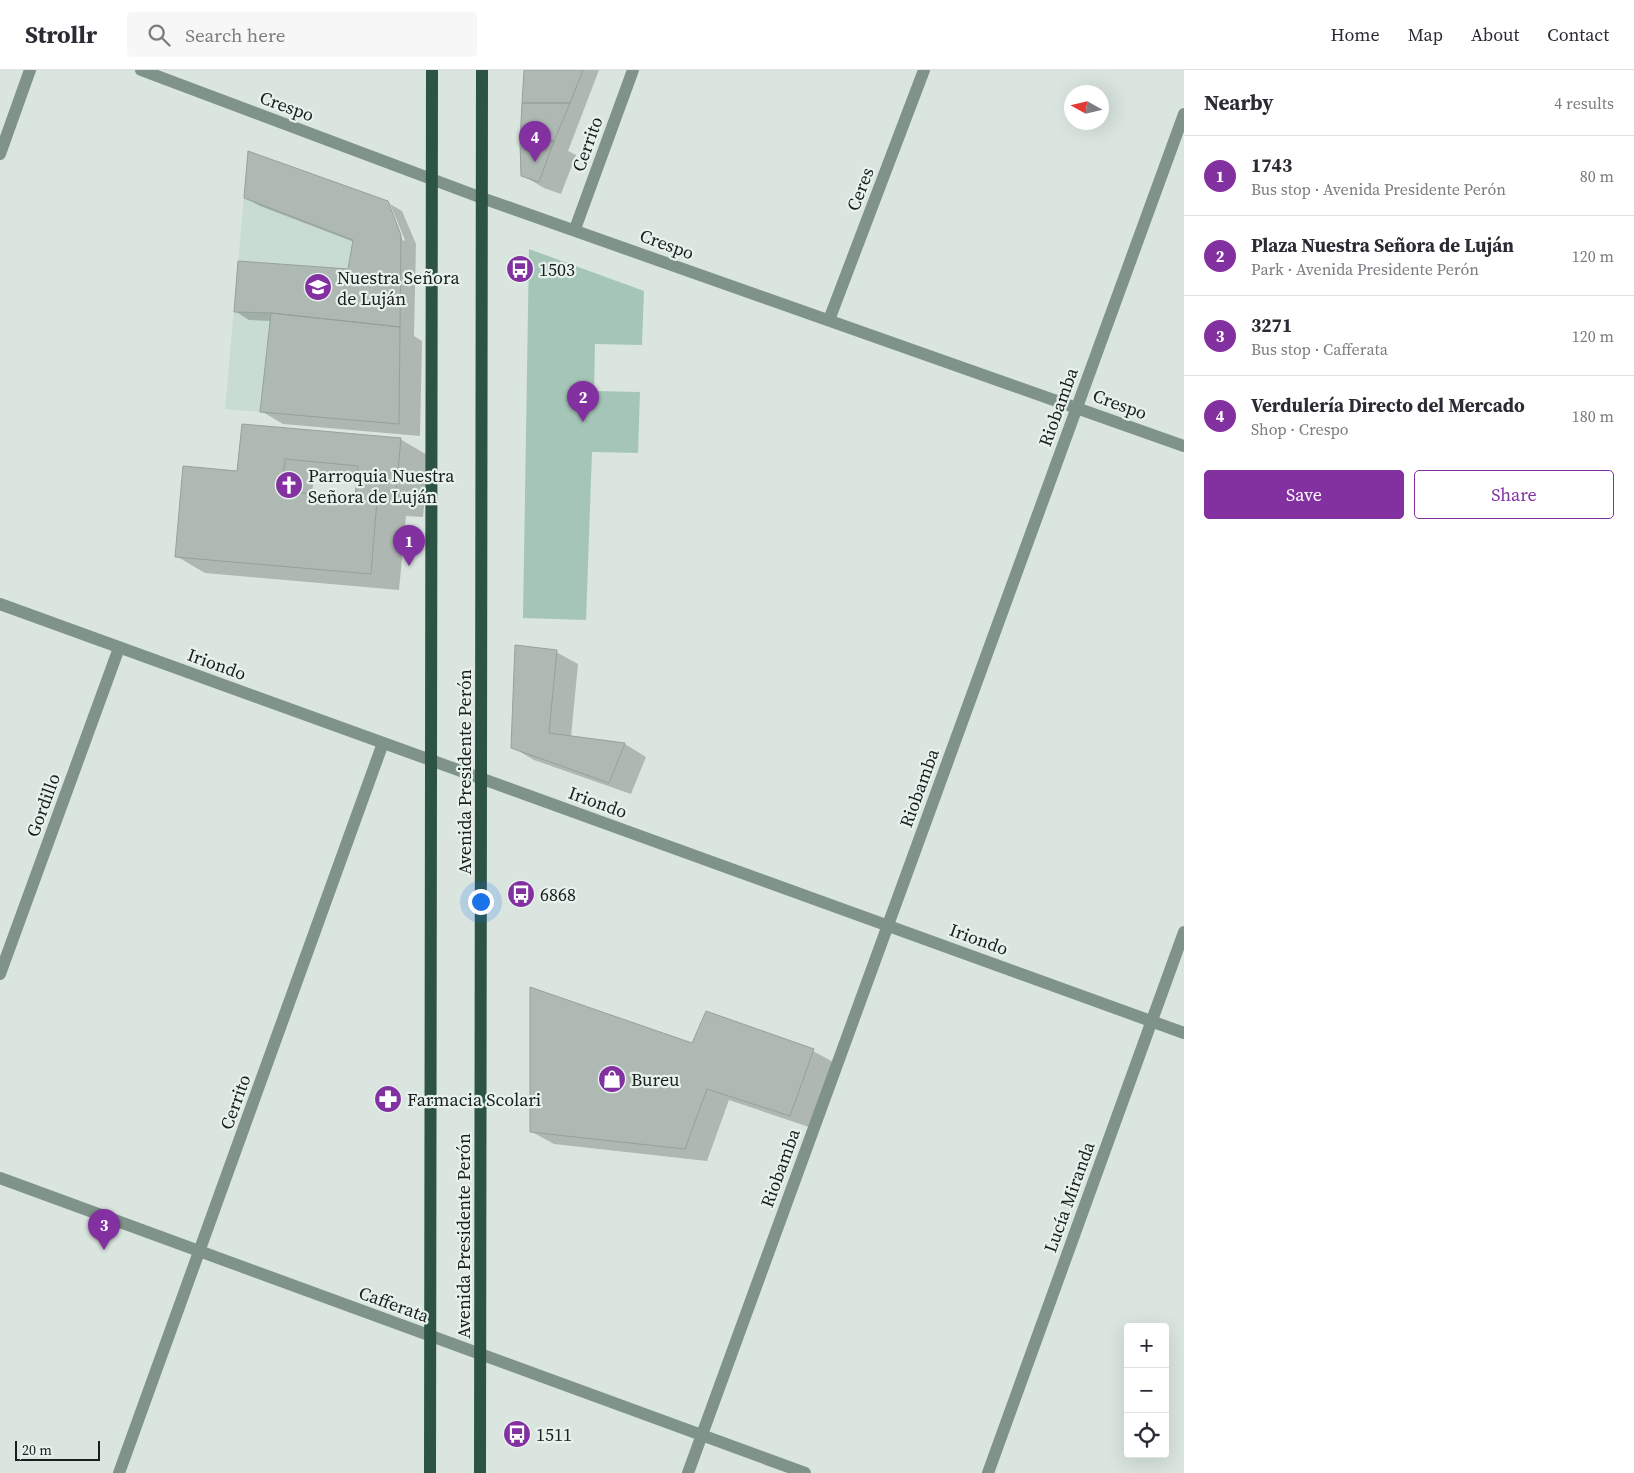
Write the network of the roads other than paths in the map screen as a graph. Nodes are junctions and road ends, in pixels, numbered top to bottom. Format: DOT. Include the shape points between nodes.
graph roads {
  1 [pos="30,70"];
  2 [pos="140,70"];
  3 [pos="432,70"];
  4 [pos="482,70"];
  5 [pos="633,70"];
  6 [pos="924,70"];
  7 [pos="1184,114"];
  8 [pos="0,154"];
  9 [pos="431,179"];
  10 [pos="482,198"];
  11 [pos="575,230"];
  12 [pos="829,320"];
  13 [pos="1077,408"];
  14 [pos="1184,446"];
  15 [pos="0,604"];
  16 [pos="119,648"];
  17 [pos="383,743"];
  18 [pos="431,760"];
  19 [pos="481,778"];
  20 [pos="888,924"];
  21 [pos="1184,932"];
  22 [pos="0,974"];
  23 [pos="1152,1021"];
  24 [pos="1184,1033"];
  25 [pos="0,1178"];
  26 [pos="200,1252"];
  27 [pos="430,1336"];
  28 [pos="481,1354"];
  29 [pos="701,1435"];
  30 [pos="119,1473"];
  31 [pos="430,1473"];
  32 [pos="480,1473"];
  33 [pos="688,1473"];
  34 [pos="805,1473"];
  35 [pos="988,1473"];
  1 -- 8 [label="street"];
  2 -- 9 [label="street, Crespo"];
  3 -- 9 [label="main road, Avenida Presidente Perón"];
  4 -- 10 [label="main road, Avenida Presidente Perón"];
  5 -- 11 [label="street, Cerrito"];
  6 -- 12 [label="street, Ceres"];
  7 -- 13 [label="street, Riobamba"];
  9 -- 10 [label="street, Crespo"];
  9 -- 18 [label="main road, Avenida Presidente Perón"];
  10 -- 11 [label="street, Crespo"];
  10 -- 19 [label="main road, Avenida Presidente Perón"];
  11 -- 12 [label="street, Crespo"];
  12 -- 13 [label="street, Crespo"];
  13 -- 14 [label="street, Crespo"];
  13 -- 20 [label="street, Riobamba"];
  15 -- 16 [label="street, Iriondo"];
  16 -- 17 [label="street, Iriondo"];
  16 -- 22 [label="street, Gordillo"];
  17 -- 18 [label="street, Iriondo"];
  17 -- 26 [label="street, Cerrito"];
  18 -- 19 [label="street, Iriondo"];
  18 -- 27 [label="main road, Avenida Presidente Perón"];
  19 -- 20 [label="street, Iriondo"];
  19 -- 28 [label="main road, Avenida Presidente Perón"];
  20 -- 23 [label="street, Iriondo"];
  20 -- 29 [label="street, Riobamba"];
  21 -- 23 [label="street, Lucía Miranda"];
  23 -- 24 [label="street, Iriondo"];
  23 -- 35 [label="street, Lucía Miranda"];
  25 -- 26 [label="street, Cafferata"];
  26 -- 27 [label="street, Cafferata"];
  26 -- 30 [label="street, Cerrito"];
  27 -- 28 [label="street, Cafferata"];
  27 -- 31 [label="main road, Avenida Presidente Perón"];
  28 -- 29 [label="street, Cafferata"];
  28 -- 32 [label="main road, Avenida Presidente Perón"];
  29 -- 33 [label="street, Riobamba"];
  29 -- 34 [label="street, Cafferata"];
}
